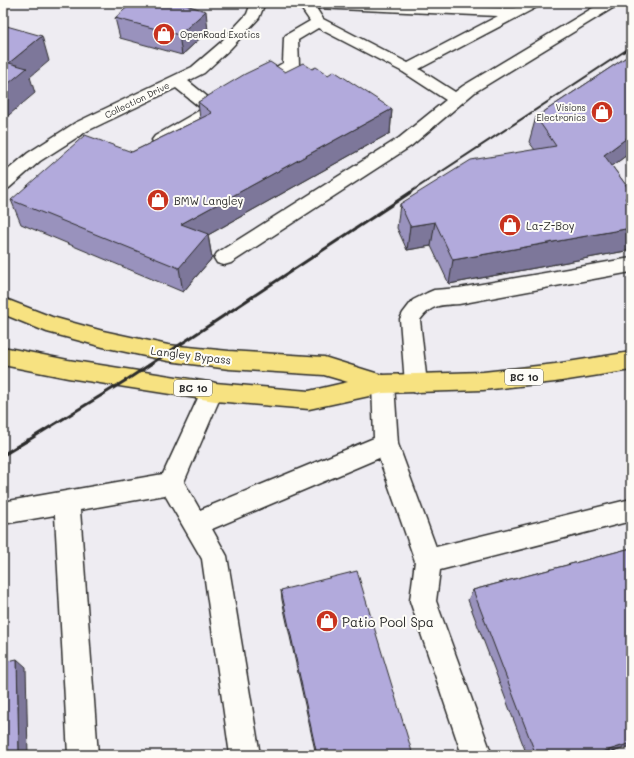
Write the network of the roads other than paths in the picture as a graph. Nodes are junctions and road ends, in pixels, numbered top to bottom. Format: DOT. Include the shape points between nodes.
graph roads {
  1 [pos="258,3"];
  2 [pos="300,3"];
  3 [pos="534,3"];
  4 [pos="611,3"];
  5 [pos="517,12"];
  6 [pos="318,22"];
  7 [pos="408,69"];
  8 [pos="177,81"];
  9 [pos="457,100"];
  10 [pos="214,110"];
  11 [pos="146,149"];
  12 [pos="3,184"];
  13 [pos="224,258"];
  14 [pos="631,265"];
  15 [pos="3,306"];
  16 [pos="3,356"];
  17 [pos="631,361"];
  18 [pos="383,384"];
  19 [pos="416,384"];
  20 [pos="212,391"];
  21 [pos="386,444"];
  22 [pos="171,483"];
  23 [pos="67,501"];
  24 [pos="631,510"];
  25 [pos="3,513"];
  26 [pos="195,524"];
  27 [pos="428,561"];
  28 [pos="82,755"];
  29 [pos="245,755"];
  30 [pos="477,755"];
  1 -- 8 [label="street, Collection Drive" via="254,15 225,46 198,70"];
  2 -- 5 [label="street"];
  2 -- 6 [label="street"];
  3 -- 5 [label="street"];
  4 -- 9 [label="street" via="469,90"];
  5 -- 7 [label="street"];
  6 -- 7 [label="street"];
  6 -- 10 [label="street" via="291,38 291,65"];
  7 -- 9 [label="street"];
  8 -- 10 [label="street"];
  8 -- 12 [label="street, Collection Drive" via="80,127 34,157"];
  9 -- 13 [label="street" via="405,142"];
  10 -- 11 [label="street"];
  14 -- 19 [label="street" via="459,296 434,298 420,305 410,319"];
  15 -- 18 [label="highway, Langley Bypass / BC 10" via="47,324 168,353 324,366"];
  16 -- 20 [label="highway, Langley Bypass / BC 10" via="68,369"];
  17 -- 19 [label="highway, Langley Bypass / BC 10" via="483,381"];
  18 -- 19 [label="highway, Langley Bypass / BC 10"];
  18 -- 20 [label="highway, Langley Bypass / BC 10" via="309,400"];
  18 -- 21 [label="street"];
  20 -- 22 [label="street"];
  21 -- 26 [label="street"];
  21 -- 27 [label="street"];
  22 -- 23 [label="street"];
  22 -- 26 [label="street"];
  23 -- 25 [label="street"];
  23 -- 28 [label="street"];
  24 -- 27 [label="street"];
  26 -- 29 [label="street" via="214,556"];
  27 -- 30 [label="street" via="423,601"];
}
